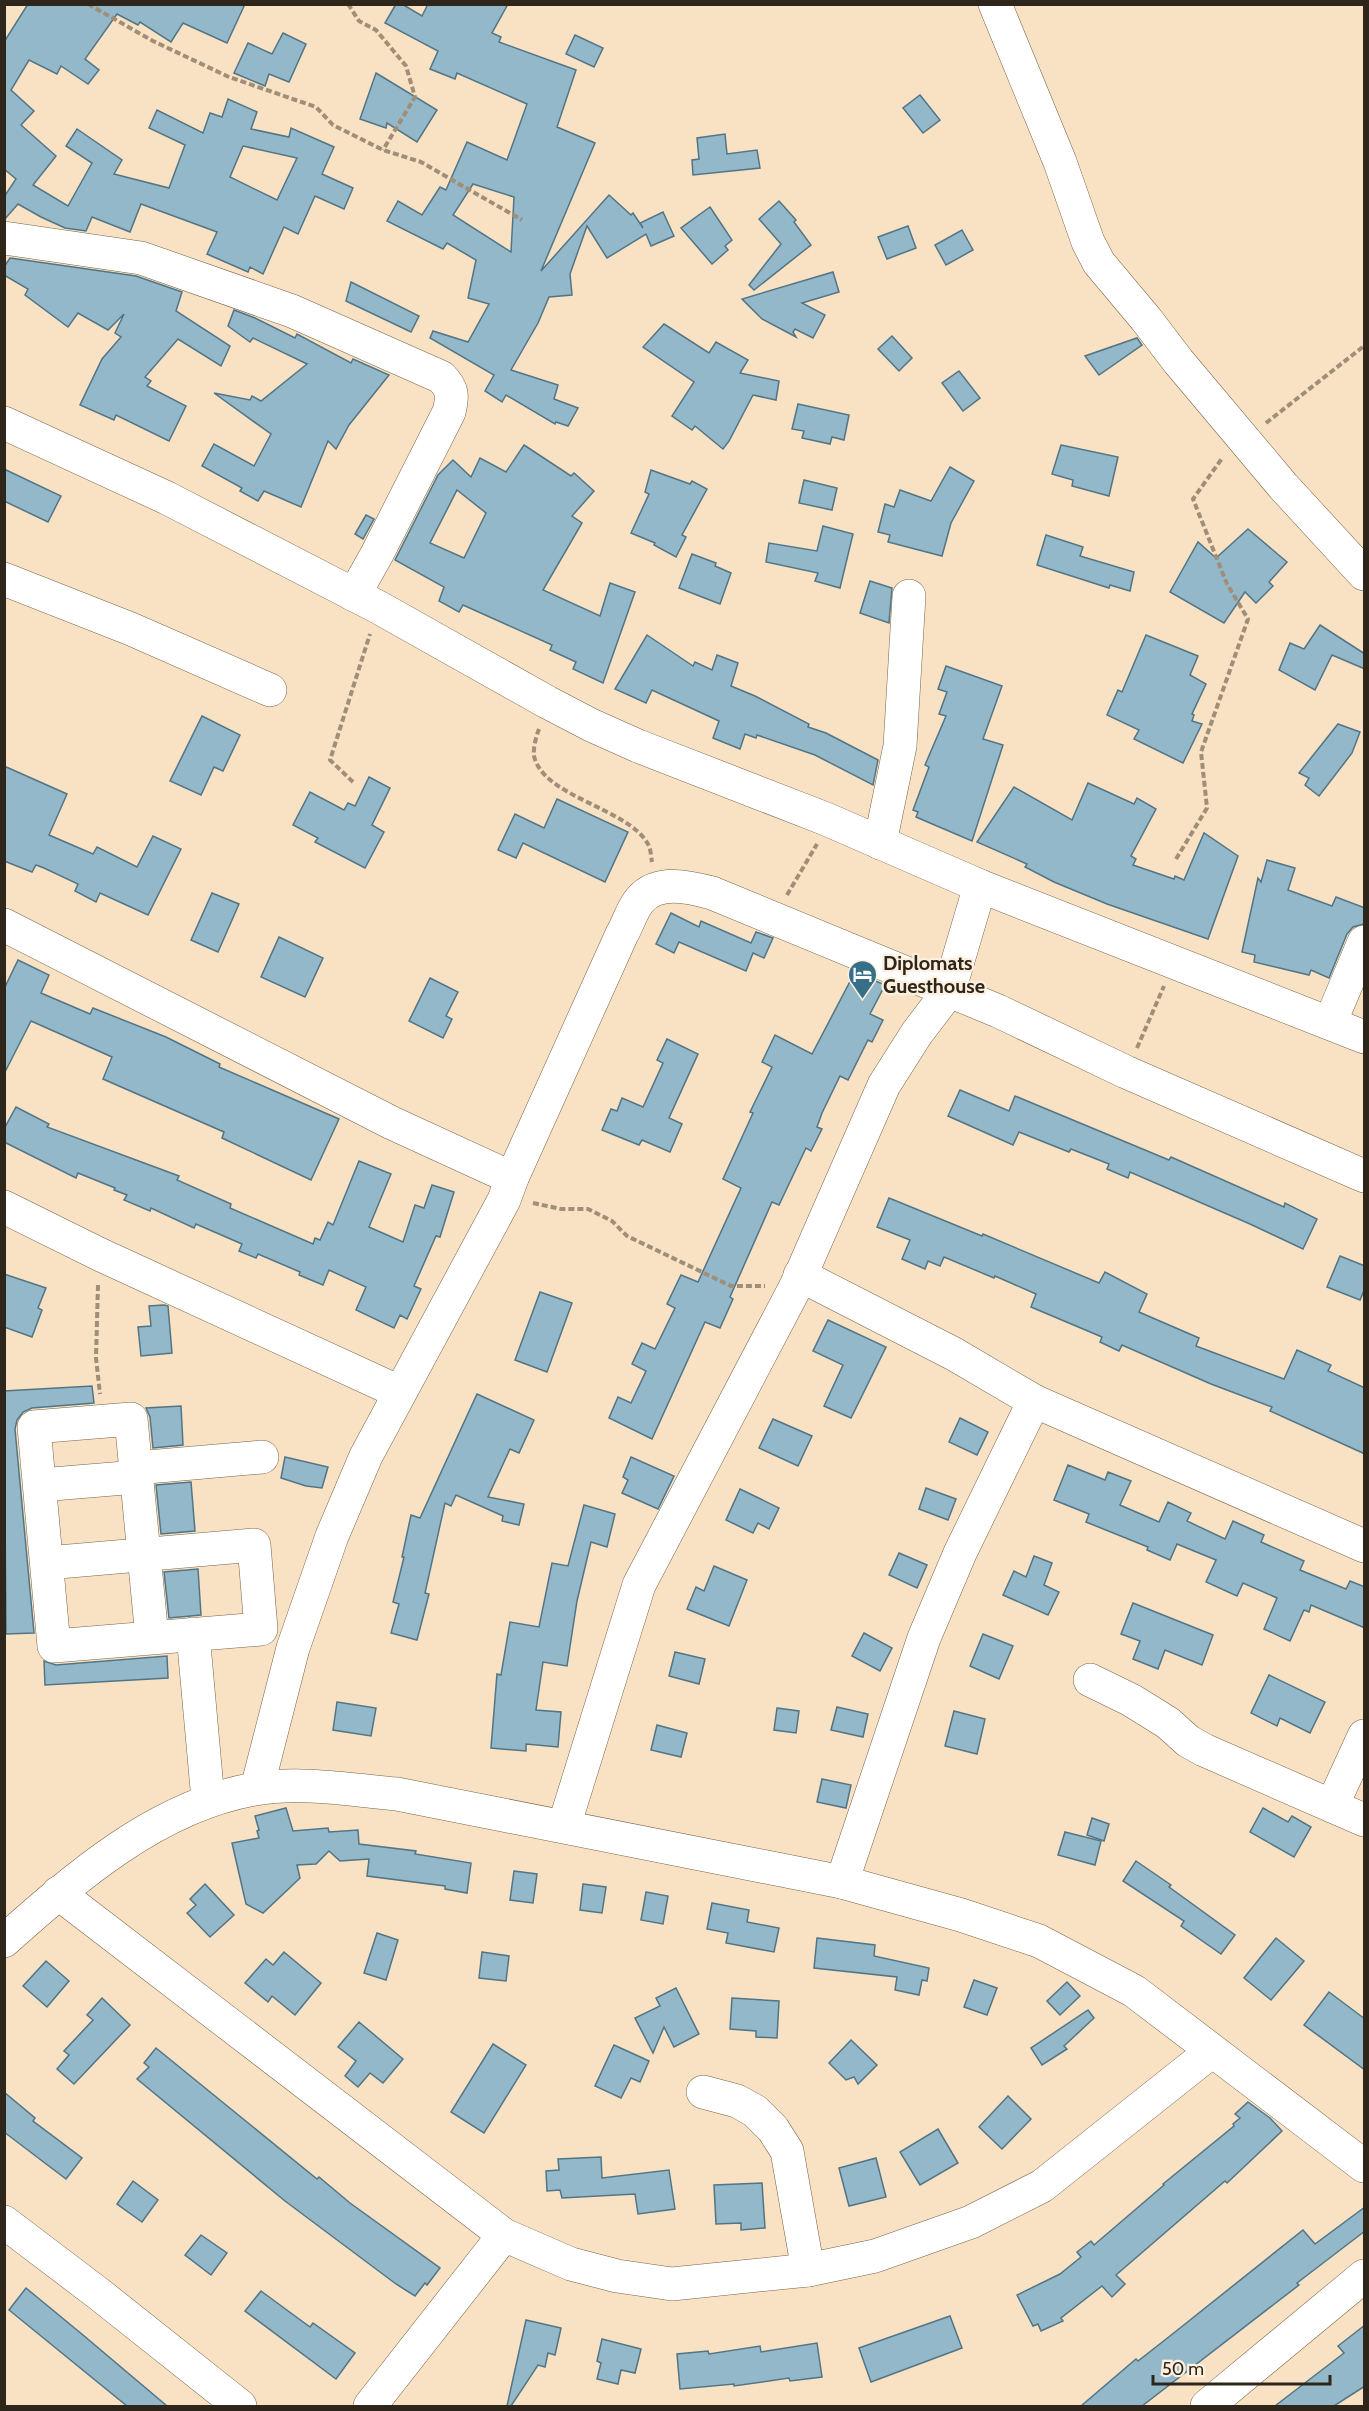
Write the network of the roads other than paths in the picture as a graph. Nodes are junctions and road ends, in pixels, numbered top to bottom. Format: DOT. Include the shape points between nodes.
graph roads {
  1 [pos="995,4"];
  2 [pos="4,238"];
  3 [pos="4,423"];
  4 [pos="1365,574"];
  5 [pos="4,579"];
  6 [pos="909,596"];
  7 [pos="366,601"];
  8 [pos="270,690"];
  9 [pos="880,843"];
  10 [pos="980,886"];
  11 [pos="4,925"];
  12 [pos="1365,942"];
  13 [pos="949,991"];
  14 [pos="1330,1023"];
  15 [pos="1365,1038"];
  16 [pos="1365,1176"];
  17 [pos="508,1189"];
  18 [pos="4,1207"];
  19 [pos="798,1281"];
  20 [pos="399,1392"];
  21 [pos="1034,1401"];
  22 [pos="262,1457"];
  23 [pos="136,1472"];
  24 [pos="40,1485"];
  25 [pos="1365,1546"];
  26 [pos="144,1554"];
  27 [pos="47,1563"];
  28 [pos="193,1634"];
  29 [pos="152,1638"];
  30 [pos="1090,1680"];
  31 [pos="1365,1736"];
  32 [pos="257,1788"];
  33 [pos="208,1800"];
  34 [pos="1332,1806"];
  35 [pos="1365,1820"];
  36 [pos="564,1826"];
  37 [pos="842,1882"];
  38 [pos="58,1893"];
  39 [pos="4,1941"];
  40 [pos="1212,2051"];
  41 [pos="703,2092"];
  42 [pos="1365,2166"];
  43 [pos="4,2222"];
  44 [pos="504,2235"];
  45 [pos="808,2270"];
  46 [pos="1365,2276"];
  47 [pos="240,2406"];
  48 [pos="370,2406"];
  49 [pos="1207,2406"];
  1 -- 4 [label="street" via="1099,263 1244,440"];
  2 -- 7 [label="street" via="123,254 152,262 292,311 441,377 450,386 453,395 449,412 388,534"];
  3 -- 7 [label="street" via="167,498"];
  5 -- 8 [label="street"];
  6 -- 9 [label="street" via="900,746"];
  7 -- 9 [label="street" via="547,702 638,746"];
  9 -- 10 [label="street"];
  10 -- 13 [label="street"];
  10 -- 14 [label="street"];
  11 -- 17 [label="street" via="392,1123"];
  12 -- 14 [label="street"];
  13 -- 16 [label="street"];
  13 -- 17 [label="street" via="712,892 684,885 659,888 641,899 622,934"];
  13 -- 19 [label="street" via="884,1085"];
  14 -- 15 [label="street"];
  17 -- 20 [label="street"];
  18 -- 20 [label="street"];
  19 -- 21 [label="street" via="954,1354"];
  19 -- 36 [label="street" via="639,1585"];
  20 -- 32 [label="street" via="332,1536 293,1648"];
  21 -- 25 [label="street"];
  21 -- 37 [label="street" via="960,1553 924,1638"];
  22 -- 23 [label="street"];
  23 -- 24 [label="street"];
  23 -- 24 [label="street" via="131,1419 34,1427"];
  23 -- 26 [label="street"];
  24 -- 27 [label="street"];
  26 -- 27 [label="street"];
  26 -- 28 [label="street" via="254,1545 261,1629"];
  26 -- 29 [label="street"];
  27 -- 29 [label="street" via="54,1646"];
  28 -- 29 [label="street"];
  28 -- 33 [label="street"];
  30 -- 34 [label="street" via="1131,1700 1204,1750"];
  31 -- 34 [label="street"];
  32 -- 33 [label="street"];
  32 -- 36 [label="street" via="324,1786 397,1794"];
  33 -- 38 [label="street" via="144,1832"];
  34 -- 35 [label="street"];
  36 -- 37 [label="street"];
  37 -- 40 [label="street" via="1039,1941 1134,1991"];
  38 -- 39 [label="street"];
  38 -- 44 [label="street"];
  40 -- 42 [label="street"];
  40 -- 45 [label="street" via="1042,2186 971,2222 875,2256"];
  41 -- 45 [label="street" via="755,2111 787,2151"];
  43 -- 47 [label="street"];
  44 -- 45 [label="street" via="571,2264 672,2284"];
  44 -- 48 [label="street"];
  46 -- 49 [label="street"];
}
